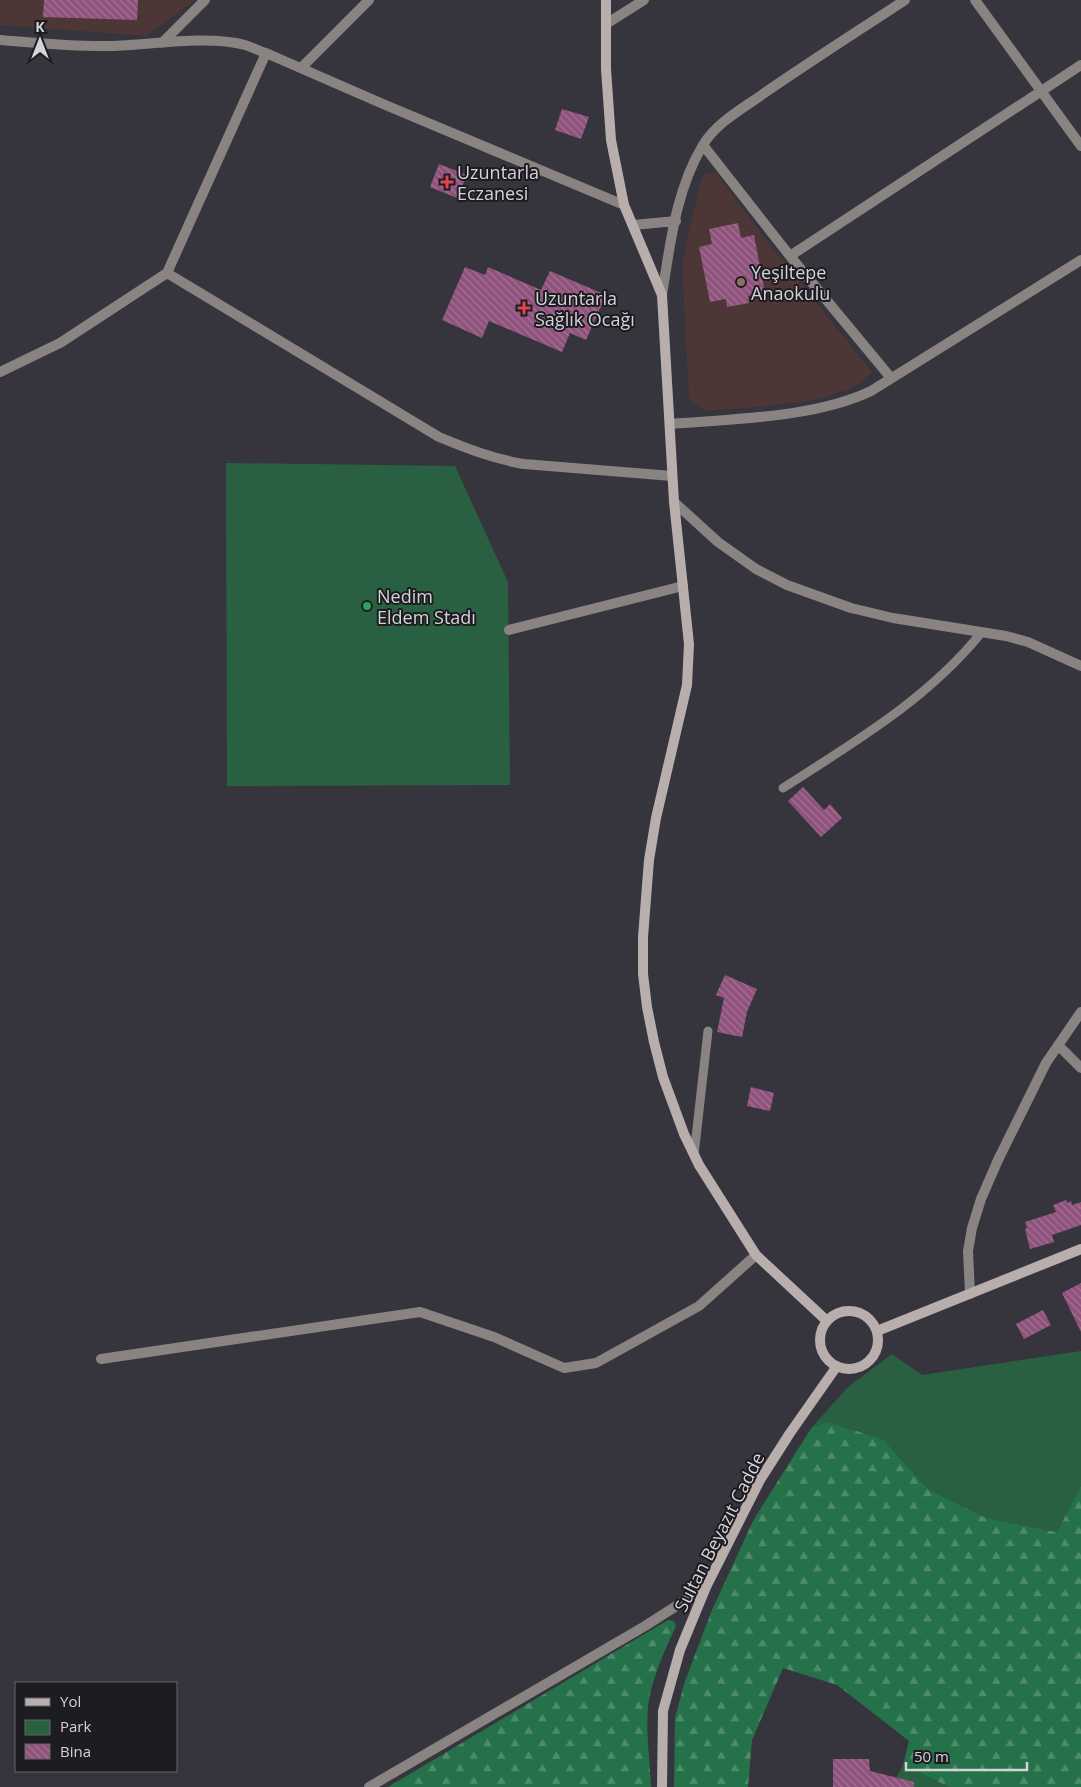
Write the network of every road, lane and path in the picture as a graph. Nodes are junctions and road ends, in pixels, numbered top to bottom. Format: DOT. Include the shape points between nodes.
graph roads {
  1 [pos="205,0"];
  2 [pos="369,0"];
  3 [pos="606,0"];
  4 [pos="644,0"];
  5 [pos="905,0"];
  6 [pos="975,0"];
  7 [pos="606,24"];
  8 [pos="0,40"];
  9 [pos="162,43"];
  10 [pos="266,53"];
  11 [pos="1081,65"];
  12 [pos="301,68"];
  13 [pos="1041,91"];
  14 [pos="703,145"];
  15 [pos="1081,146"];
  16 [pos="624,205"];
  17 [pos="676,221"];
  18 [pos="633,225"];
  19 [pos="790,256"];
  20 [pos="1081,260"];
  21 [pos="167,273"];
  22 [pos="662,295"];
  23 [pos="0,372"];
  24 [pos="891,378"];
  25 [pos="670,424"];
  26 [pos="672,476"];
  27 [pos="674,502"];
  28 [pos="683,586"];
  29 [pos="509,630"];
  30 [pos="981,633"];
  31 [pos="1081,666"];
  32 [pos="783,788"];
  33 [pos="1081,1012"];
  34 [pos="708,1031"];
  35 [pos="1058,1045"];
  36 [pos="1081,1068"];
  37 [pos="694,1155"];
  38 [pos="1081,1249"];
  39 [pos="756,1256"];
  40 [pos="970,1294"];
  41 [pos="827,1321"];
  42 [pos="877,1331"];
  43 [pos="100,1359"];
  44 [pos="837,1366"];
  45 [pos="706,1587"];
  46 [pos="368,1787"];
  47 [pos="662,1787"];
  1 -- 9 [label="street"];
  2 -- 12 [label="street"];
  3 -- 7 [label="street"];
  4 -- 7 [label="street"];
  5 -- 14 [label="street" via="731,117"];
  6 -- 13 [label="street"];
  7 -- 16 [label="street" via="606,87 611,140"];
  8 -- 9 [label="street" via="110,46"];
  9 -- 10 [label="street" via="226,42"];
  10 -- 12 [label="street"];
  10 -- 21 [label="street"];
  11 -- 13 [label="street"];
  12 -- 16 [label="street"];
  13 -- 15 [label="street"];
  13 -- 19 [label="street"];
  14 -- 17 [label="street" via="686,181"];
  14 -- 19 [label="street"];
  16 -- 18 [label="street"];
  17 -- 18 [label="street"];
  17 -- 22 [label="street"];
  18 -- 22 [label="street"];
  19 -- 24 [label="street"];
  20 -- 24 [label="street"];
  21 -- 23 [label="street" via="60,343"];
  21 -- 26 [label="street" via="439,437 474,452 524,464"];
  22 -- 25 [label="street"];
  24 -- 25 [label="street" via="857,398 820,408"];
  25 -- 26 [label="street"];
  26 -- 27 [label="street"];
  27 -- 28 [label="street"];
  27 -- 30 [label="street" via="718,542 756,569 787,585 851,608"];
  28 -- 29 [label="street"];
  28 -- 37 [label="street" via="689,644 688,677 649,860 643,974 647,1007 664,1077"];
  30 -- 31 [label="street" via="1028,642"];
  30 -- 32 [label="lane" via="964,654 899,711"];
  33 -- 35 [label="street"];
  34 -- 37 [label="lane"];
  35 -- 36 [label="street"];
  35 -- 40 [label="street" via="1046,1063 981,1199 968,1251"];
  37 -- 39 [label="street"];
  38 -- 40 [label="street"];
  39 -- 41 [label="street"];
  39 -- 43 [label="street" via="699,1306 596,1363 564,1368 494,1337 420,1312"];
  40 -- 42 [label="street"];
  41 -- 42 [label="street" via="835,1314 855,1312 864,1315"];
  41 -- 44 [label="street" via="822,1328 821,1346 830,1362"];
  42 -- 44 [label="street" via="872,1358 856,1368"];
  44 -- 45 [label="street, Sultan Beyazıt Cadde" via="760,1480"];
  45 -- 46 [label="street" via="645,1626"];
  45 -- 47 [label="street, Sultan Beyazıt Cadde" via="680,1650 663,1711"];
}
